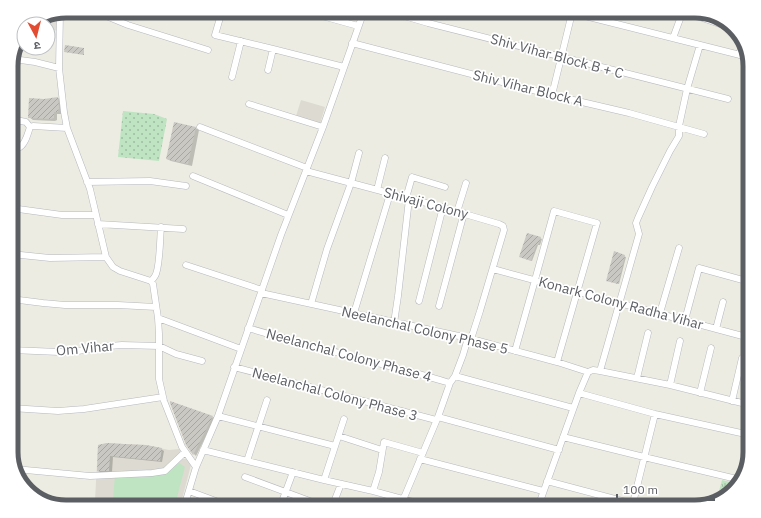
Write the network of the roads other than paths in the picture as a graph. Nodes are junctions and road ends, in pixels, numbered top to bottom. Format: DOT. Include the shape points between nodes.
graph roads {
  1 [pos="111,18"];
  2 [pos="219,18"];
  3 [pos="329,18"];
  4 [pos="361,18"];
  5 [pos="413,18"];
  6 [pos="571,18"];
  7 [pos="601,18"];
  8 [pos="680,18"];
  9 [pos="60,19"];
  10 [pos="358,26"];
  11 [pos="673,38"];
  12 [pos="241,41"];
  13 [pos="352,43"];
  14 [pos="700,45"];
  15 [pos="273,49"];
  16 [pos="208,50"];
  17 [pos="740,52"];
  18 [pos="739,55"];
  19 [pos="561,57"];
  20 [pos="19,60"];
  21 [pos="344,67"];
  22 [pos="59,68"];
  23 [pos="268,70"];
  24 [pos="232,77"];
  25 [pos="687,89"];
  26 [pos="552,94"];
  27 [pos="728,99"];
  28 [pos="249,104"];
  29 [pos="18,120"];
  30 [pos="679,126"];
  31 [pos="30,127"];
  32 [pos="323,127"];
  33 [pos="67,128"];
  34 [pos="200,128"];
  35 [pos="704,134"];
  36 [pos="18,148"];
  37 [pos="359,153"];
  38 [pos="385,158"];
  39 [pos="306,169"];
  40 [pos="193,176"];
  41 [pos="87,182"];
  42 [pos="466,183"];
  43 [pos="351,184"];
  44 [pos="186,186"];
  45 [pos="445,187"];
  46 [pos="377,190"];
  47 [pos="390,194"];
  48 [pos="408,198"];
  49 [pos="443,208"];
  50 [pos="18,209"];
  51 [pos="460,213"];
  52 [pos="96,215"];
  53 [pos="288,215"];
  54 [pos="98,224"];
  55 [pos="160,227"];
  56 [pos="183,229"];
  57 [pos="678,248"];
  58 [pos="18,255"];
  59 [pos="106,257"];
  60 [pos="186,265"];
  61 [pos="493,269"];
  62 [pos="536,280"];
  63 [pos="743,280"];
  64 [pos="151,281"];
  65 [pos="261,291"];
  66 [pos="577,291"];
  67 [pos="18,300"];
  68 [pos="419,301"];
  69 [pos="723,302"];
  70 [pos="620,303"];
  71 [pos="311,304"];
  72 [pos="439,306"];
  73 [pos="156,307"];
  74 [pos="354,313"];
  75 [pos="660,314"];
  76 [pos="158,318"];
  77 [pos="685,320"];
  78 [pos="394,322"];
  79 [pos="248,328"];
  80 [pos="716,329"];
  81 [pos="648,334"];
  82 [pos="743,336"];
  83 [pos="470,339"];
  84 [pos="680,341"];
  85 [pos="159,346"];
  86 [pos="711,348"];
  87 [pos="241,349"];
  88 [pos="18,350"];
  89 [pos="515,351"];
  90 [pos="742,358"];
  91 [pos="202,361"];
  92 [pos="557,362"];
  93 [pos="234,367"];
  94 [pos="600,370"];
  95 [pos="588,372"];
  96 [pos="455,376"];
  97 [pos="637,378"];
  98 [pos="450,383"];
  99 [pos="670,385"];
  100 [pos="579,393"];
  101 [pos="700,393"];
  102 [pos="163,397"];
  103 [pos="267,400"];
  104 [pos="732,401"];
  105 [pos="743,403"];
  106 [pos="18,408"];
  107 [pos="573,408"];
  108 [pos="655,414"];
  109 [pos="218,416"];
  110 [pos="344,419"];
  111 [pos="437,419"];
  112 [pos="258,426"];
  113 [pos="743,433"];
  114 [pos="339,436"];
  115 [pos="563,437"];
  116 [pos="335,446"];
  117 [pos="203,450"];
  118 [pos="382,450"];
  119 [pos="559,450"];
  120 [pos="185,452"];
  121 [pos="421,456"];
  122 [pos="644,457"];
  123 [pos="247,461"];
  124 [pos="196,467"];
  125 [pos="22,470"];
  126 [pos="293,472"];
  127 [pos="245,477"];
  128 [pos="735,479"];
  129 [pos="324,480"];
  130 [pos="547,481"];
  131 [pos="341,484"];
  132 [pos="189,491"];
  133 [pos="373,491"];
  134 [pos="543,491"];
  135 [pos="285,492"];
  136 [pos="186,500"];
  137 [pos="213,500"];
  138 [pos="282,500"];
  139 [pos="307,500"];
  140 [pos="337,500"];
  141 [pos="403,500"];
  142 [pos="540,500"];
  143 [pos="612,500"];
  144 [pos="633,500"];
  1 -- 16 [label="street"];
  2 -- 12 [label="street" via="215,35"];
  3 -- 10 [label="street"];
  4 -- 10 [label="street"];
  5 -- 19 [label="street, Shiv Vihar Block B + C"];
  6 -- 19 [label="street"];
  7 -- 11 [label="street"];
  8 -- 11 [label="street"];
  9 -- 22 [label="street"];
  10 -- 13 [label="street"];
  11 -- 14 [label="street"];
  12 -- 15 [label="street"];
  12 -- 24 [label="street"];
  13 -- 21 [label="street"];
  13 -- 26 [label="street, Shiv Vihar Block A"];
  14 -- 18 [label="street"];
  14 -- 25 [label="street"];
  15 -- 21 [label="street"];
  15 -- 23 [label="street"];
  17 -- 18 [label="street"];
  19 -- 25 [label="street, Shiv Vihar Block B + C"];
  19 -- 26 [label="street"];
  20 -- 22 [label="street"];
  21 -- 32 [label="street"];
  22 -- 33 [label="street"];
  25 -- 27 [label="street, Shiv Vihar Block B + C"];
  25 -- 30 [label="street"];
  26 -- 30 [label="street, Shiv Vihar Block A"];
  28 -- 32 [label="street"];
  29 -- 31 [label="street" via="26,122"];
  30 -- 35 [label="street, Shiv Vihar Block A"];
  30 -- 70 [label="street" via="679,136 636,223 639,234"];
  31 -- 33 [label="street"];
  31 -- 36 [label="street" via="21,147"];
  32 -- 39 [label="street"];
  33 -- 41 [label="street"];
  34 -- 39 [label="street, Shivaji Colony"];
  37 -- 43 [label="street"];
  38 -- 46 [label="street"];
  39 -- 43 [label="street, Shivaji Colony"];
  39 -- 53 [label="street"];
  40 -- 53 [label="street"];
  41 -- 44 [label="street" via="150,181"];
  41 -- 52 [label="street"];
  42 -- 51 [label="street"];
  43 -- 46 [label="street, Shivaji Colony"];
  43 -- 71 [label="street"];
  45 -- 48 [label="street" via="412,177"];
  46 -- 47 [label="street, Shivaji Colony"];
  47 -- 48 [label="street, Shivaji Colony"];
  47 -- 74 [label="street"];
  48 -- 49 [label="street, Shivaji Colony"];
  48 -- 78 [label="street"];
  49 -- 51 [label="street, Shivaji Colony"];
  49 -- 68 [label="street"];
  50 -- 52 [label="street" via="62,215"];
  51 -- 61 [label="street, Shivaji Colony" via="503,226"];
  51 -- 72 [label="street"];
  52 -- 54 [label="street"];
  53 -- 65 [label="street"];
  54 -- 55 [label="street"];
  54 -- 59 [label="street"];
  55 -- 56 [label="street"];
  55 -- 64 [label="street" via="156,275"];
  57 -- 75 [label="street"];
  58 -- 59 [label="street" via="50,258"];
  59 -- 64 [label="street" via="113,267 120,271"];
  60 -- 65 [label="street, Neelanchal Colony Phase 5"];
  61 -- 62 [label="street, Konark Colony Radha Vihar"];
  61 -- 83 [label="street"];
  62 -- 66 [label="street, Konark Colony Radha Vihar"];
  62 -- 66 [label="street" via="554,210 597,223"];
  62 -- 89 [label="street"];
  63 -- 77 [label="street" via="699,268"];
  64 -- 73 [label="street"];
  65 -- 71 [label="street, Neelanchal Colony Phase 5"];
  65 -- 79 [label="street"];
  66 -- 70 [label="street, Konark Colony Radha Vihar"];
  66 -- 92 [label="street"];
  67 -- 73 [label="street" via="65,305"];
  69 -- 80 [label="street"];
  70 -- 75 [label="street, Konark Colony Radha Vihar"];
  70 -- 94 [label="street"];
  71 -- 74 [label="street, Neelanchal Colony Phase 5"];
  73 -- 76 [label="street"];
  74 -- 78 [label="street, Neelanchal Colony Phase 5"];
  75 -- 77 [label="street, Konark Colony Radha Vihar"];
  76 -- 85 [label="street"];
  76 -- 87 [label="street"];
  77 -- 80 [label="street, Konark Colony Radha Vihar"];
  78 -- 83 [label="street, Neelanchal Colony Phase 5"];
  79 -- 87 [label="street"];
  79 -- 98 [label="street, Neelanchal Colony Phase 4"];
  80 -- 82 [label="street, Konark Colony Radha Vihar"];
  81 -- 97 [label="street"];
  83 -- 89 [label="street, Neelanchal Colony Phase 5"];
  83 -- 96 [label="street"];
  84 -- 99 [label="street"];
  85 -- 88 [label="street, Om Vihar" via="122,345 59,352"];
  85 -- 91 [label="street"];
  85 -- 102 [label="street" via="159,379"];
  86 -- 101 [label="street"];
  87 -- 93 [label="street"];
  89 -- 92 [label="street, Neelanchal Colony Phase 5"];
  90 -- 104 [label="street"];
  92 -- 95 [label="street, Neelanchal Colony Phase 5"];
  93 -- 109 [label="street"];
  93 -- 111 [label="street, Neelanchal Colony Phase 3"];
  94 -- 95 [label="street"];
  94 -- 97 [label="street"];
  95 -- 100 [label="street"];
  96 -- 98 [label="street"];
  96 -- 107 [label="street"];
  97 -- 99 [label="street"];
  98 -- 111 [label="street"];
  99 -- 101 [label="street"];
  100 -- 107 [label="street"];
  100 -- 108 [label="street"];
  101 -- 104 [label="street"];
  102 -- 106 [label="street" via="84,409 58,411"];
  102 -- 120 [label="street"];
  103 -- 112 [label="street"];
  104 -- 105 [label="street"];
  107 -- 115 [label="street"];
  108 -- 113 [label="street"];
  108 -- 122 [label="street"];
  109 -- 112 [label="street"];
  109 -- 117 [label="street"];
  110 -- 114 [label="street"];
  111 -- 119 [label="street, Neelanchal Colony Phase 3"];
  111 -- 121 [label="street"];
  112 -- 116 [label="street"];
  112 -- 123 [label="street"];
  114 -- 116 [label="street"];
  114 -- 118 [label="street"];
  115 -- 119 [label="street"];
  115 -- 122 [label="street"];
  116 -- 129 [label="street"];
  117 -- 123 [label="street"];
  117 -- 124 [label="street"];
  118 -- 121 [label="street" via="384,442"];
  118 -- 133 [label="street"];
  119 -- 130 [label="street"];
  120 -- 124 [label="street"];
  120 -- 125 [label="street" via="165,471 152,473 90,476"];
  121 -- 134 [label="street"];
  121 -- 141 [label="street"];
  122 -- 128 [label="street"];
  122 -- 144 [label="street"];
  123 -- 126 [label="street"];
  124 -- 132 [label="street"];
  126 -- 129 [label="street"];
  126 -- 135 [label="street"];
  127 -- 135 [label="street"];
  129 -- 131 [label="street"];
  130 -- 134 [label="street"];
  130 -- 143 [label="street"];
  131 -- 133 [label="street"];
  131 -- 140 [label="street"];
  132 -- 136 [label="street"];
  132 -- 137 [label="street"];
  133 -- 141 [label="street"];
  134 -- 142 [label="street"];
  135 -- 138 [label="street"];
  135 -- 139 [label="street"];
}
